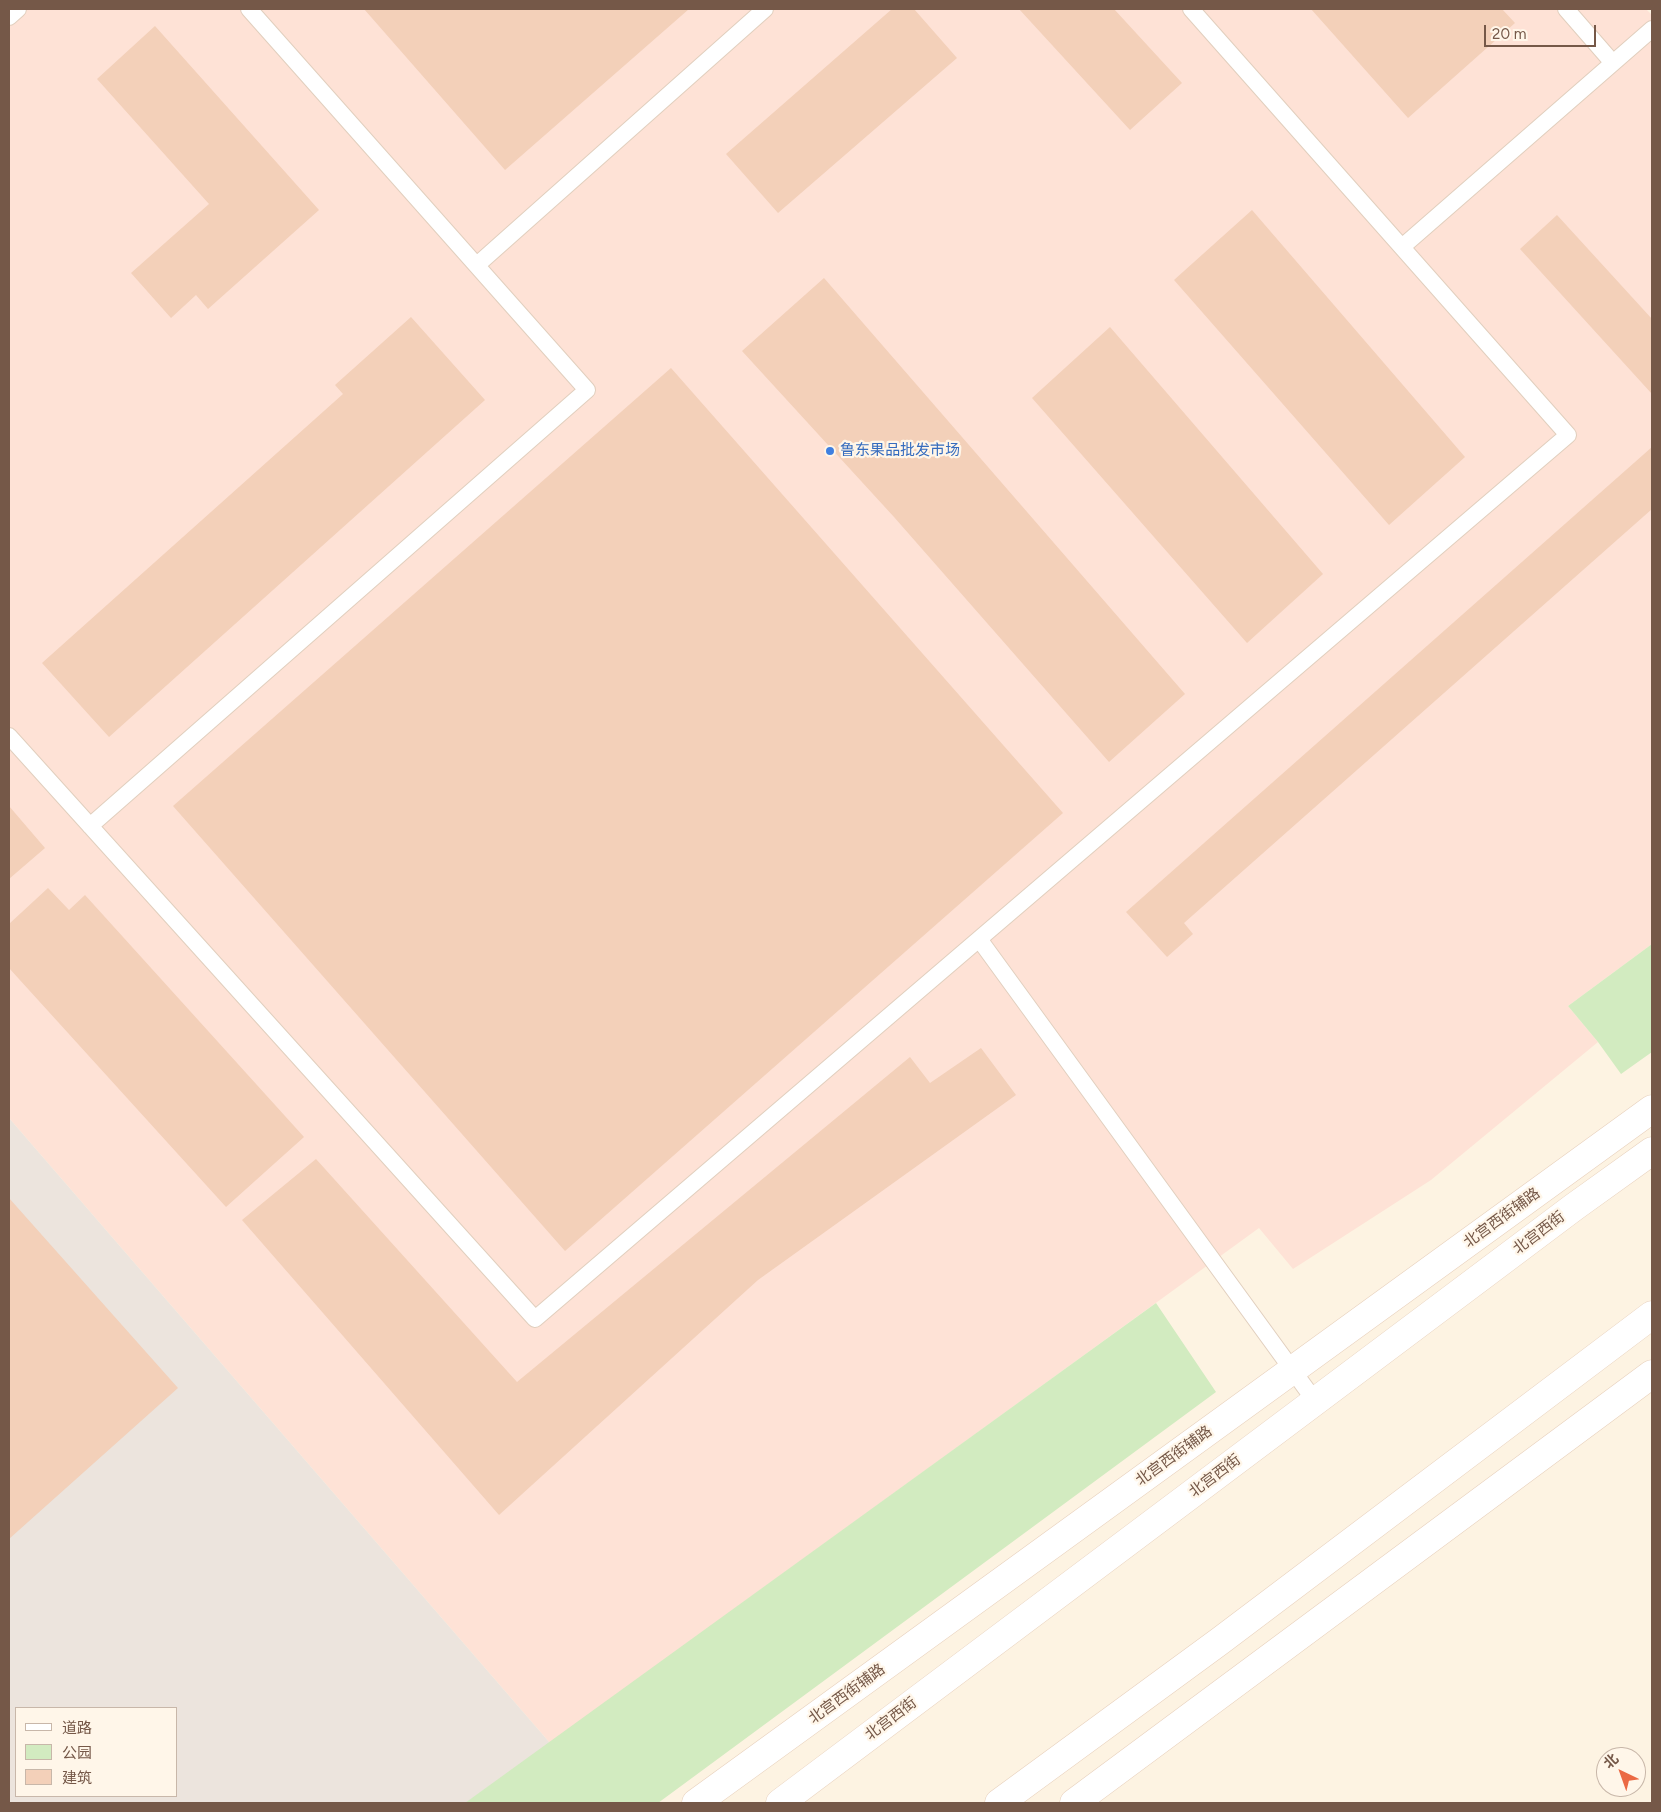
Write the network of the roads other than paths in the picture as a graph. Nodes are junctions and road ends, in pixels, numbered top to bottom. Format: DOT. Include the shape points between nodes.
graph roads {
  1 [pos="18,9"];
  2 [pos="249,9"];
  3 [pos="765,9"];
  4 [pos="1191,9"];
  5 [pos="1566,9"];
  6 [pos="9,17"];
  7 [pos="1652,29"];
  8 [pos="1613,63"];
  9 [pos="1402,247"];
  10 [pos="477,266"];
  11 [pos="9,736"];
  12 [pos="90,826"];
  13 [pos="978,939"];
  14 [pos="1652,1109"];
  15 [pos="1652,1151"];
  16 [pos="1652,1315"];
  17 [pos="1293,1370"];
  18 [pos="1652,1374"];
  19 [pos="1315,1401"];
  20 [pos="696,1803"];
  21 [pos="780,1803"];
  22 [pos="999,1803"];
  23 [pos="1074,1803"];
  1 -- 6 [label="lane"];
  2 -- 10 [label="lane"];
  3 -- 10 [label="lane"];
  4 -- 9 [label="lane"];
  5 -- 8 [label="lane"];
  7 -- 8 [label="lane"];
  8 -- 9 [label="lane"];
  9 -- 13 [label="lane" via="1568,435"];
  10 -- 12 [label="lane" via="587,390"];
  11 -- 12 [label="lane"];
  12 -- 13 [label="lane" via="535,1319"];
  13 -- 17 [label="lane"];
  14 -- 17 [label="street, 北宫西街辅路"];
  15 -- 19 [label="street, 北宫西街"];
  16 -- 22 [label="street" via="1228,1635"];
  17 -- 19 [label="lane"];
  17 -- 20 [label="street, 北宫西街辅路"];
  18 -- 23 [label="street"];
  19 -- 21 [label="street, 北宫西街"];
}
